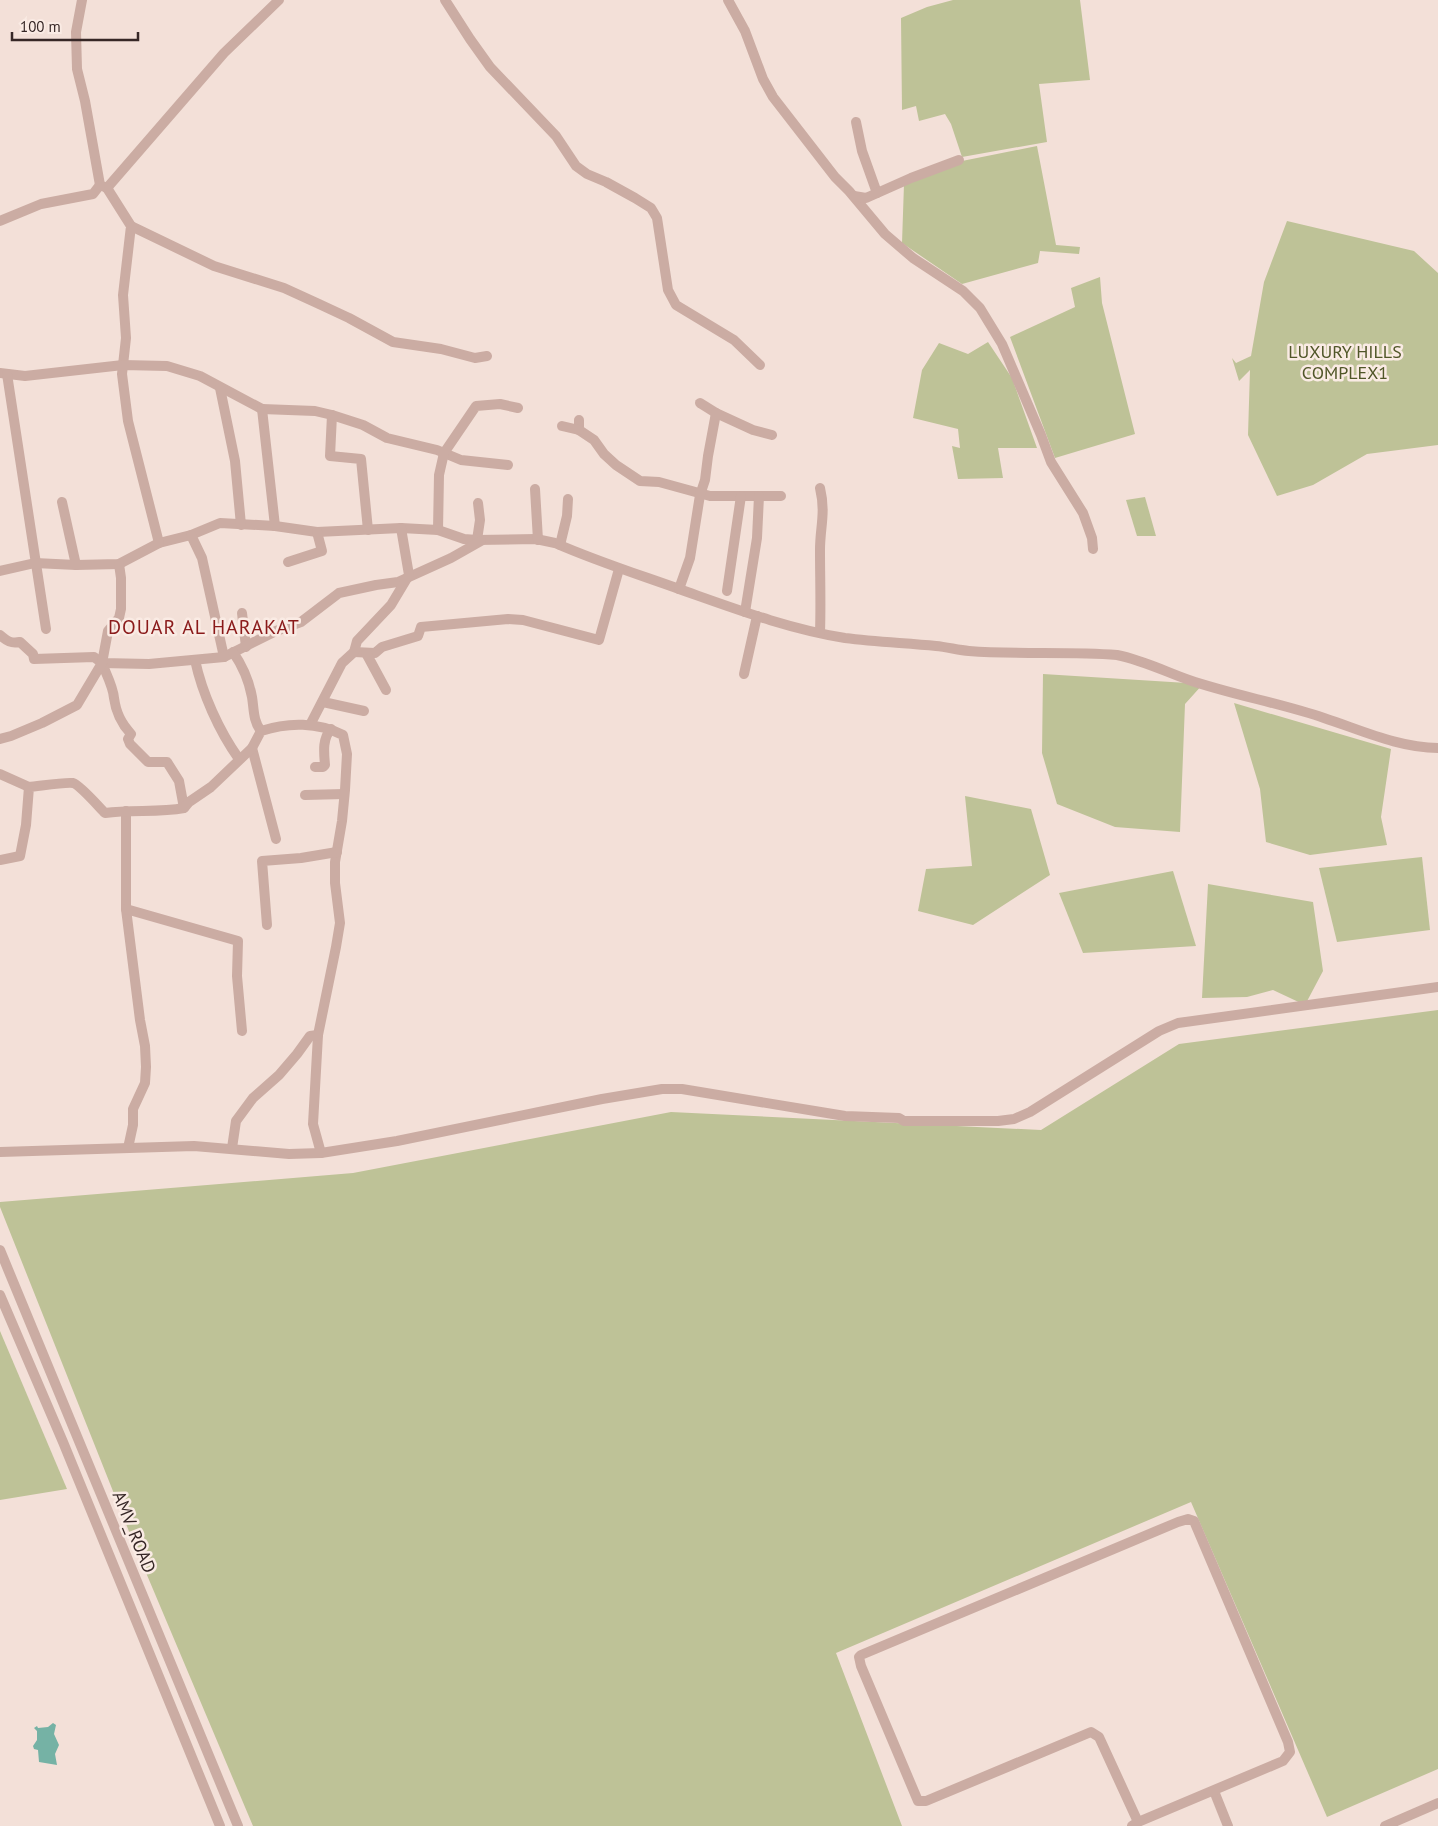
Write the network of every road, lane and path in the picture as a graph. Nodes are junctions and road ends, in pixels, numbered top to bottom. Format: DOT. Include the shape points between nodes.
graph roads {
  1 [pos="82,0"];
  2 [pos="279,0"];
  3 [pos="445,0"];
  4 [pos="728,0"];
  5 [pos="856,122"];
  6 [pos="959,160"];
  7 [pos="103,186"];
  8 [pos="877,193"];
  9 [pos="854,196"];
  10 [pos="0,221"];
  11 [pos="131,226"];
  12 [pos="487,356"];
  13 [pos="123,365"];
  14 [pos="760,365"];
  15 [pos="3,373"];
  16 [pos="220,388"];
  17 [pos="700,403"];
  18 [pos="518,408"];
  19 [pos="262,409"];
  20 [pos="716,413"];
  21 [pos="332,415"];
  22 [pos="562,426"];
  23 [pos="772,435"];
  24 [pos="444,453"];
  25 [pos="508,465"];
  26 [pos="820,488"];
  27 [pos="535,489"];
  28 [pos="700,494"];
  29 [pos="741,496"];
  30 [pos="759,496"];
  31 [pos="781,496"];
  32 [pos="568,499"];
  33 [pos="62,502"];
  34 [pos="478,503"];
  35 [pos="241,525"];
  36 [pos="275,526"];
  37 [pos="401,528"];
  38 [pos="368,530"];
  39 [pos="438,530"];
  40 [pos="317,532"];
  41 [pos="192,535"];
  42 [pos="479,540"];
  43 [pos="538,540"];
  44 [pos="159,543"];
  45 [pos="560,545"];
  46 [pos="1093,549"];
  47 [pos="288,562"];
  48 [pos="35,563"];
  49 [pos="118,564"];
  50 [pos="76,565"];
  51 [pos="619,569"];
  52 [pos="0,571"];
  53 [pos="409,575"];
  54 [pos="679,589"];
  55 [pos="727,591"];
  56 [pos="745,612"];
  57 [pos="242,613"];
  58 [pos="757,616"];
  59 [pos="46,629"];
  60 [pos="820,632"];
  61 [pos="0,635"];
  62 [pos="246,647"];
  63 [pos="233,652"];
  64 [pos="354,652"];
  65 [pos="366,653"];
  66 [pos="224,657"];
  67 [pos="195,660"];
  68 [pos="102,663"];
  69 [pos="744,674"];
  70 [pos="386,690"];
  71 [pos="323,702"];
  72 [pos="364,711"];
  73 [pos="310,725"];
  74 [pos="331,729"];
  75 [pos="260,731"];
  76 [pos="0,739"];
  77 [pos="252,748"];
  78 [pos="1438,748"];
  79 [pos="239,759"];
  80 [pos="315,767"];
  81 [pos="0,774"];
  82 [pos="29,787"];
  83 [pos="344,794"];
  84 [pos="306,795"];
  85 [pos="184,808"];
  86 [pos="126,810"];
  87 [pos="276,839"];
  88 [pos="337,852"];
  89 [pos="0,860"];
  90 [pos="126,909"];
  91 [pos="267,925"];
  92 [pos="1438,987"];
  93 [pos="242,1031"];
  94 [pos="318,1035"];
  95 [pos="128,1148"];
  96 [pos="232,1148"];
  97 [pos="0,1152"];
  98 [pos="321,1153"];
  99 [pos="0,1250"];
  100 [pos="0,1295"];
  101 [pos="38,1341"];
  102 [pos="23,1347"];
  103 [pos="46,1363"];
  104 [pos="33,1369"];
  105 [pos="1214,1791"];
  106 [pos="1438,1803"];
  107 [pos="1135,1824"];
  108 [pos="220,1826"];
  109 [pos="238,1826"];
  110 [pos="1228,1826"];
  111 [pos="1385,1826"];
  1 -- 7 [label="street" via="76,32 77,68"];
  2 -- 7 [label="street" via="224,53"];
  3 -- 14 [label="street" via="490,67 556,136 576,166 651,208 657,218 668,290 676,305 734,340"];
  4 -- 9 [label="street" via="773,97 835,177"];
  5 -- 8 [label="street"];
  6 -- 8 [label="street"];
  7 -- 10 [label="street" via="93,194 40,204"];
  7 -- 11 [label="street"];
  8 -- 9 [label="street" via="866,198"];
  9 -- 46 [label="street" via="885,234 912,258 963,291 980,308 1002,344 1051,462 1084,513"];
  11 -- 12 [label="street" via="207,263 284,288 393,342 475,358"];
  11 -- 13 [label="street" via="123,295 126,338"];
  13 -- 15 [label="street" via="25,376"];
  13 -- 16 [label="street" via="167,366 200,376"];
  13 -- 44 [label="street" via="128,421"];
  15 -- 48 [label="street"];
  16 -- 19 [label="street"];
  16 -- 35 [label="street" via="235,461"];
  17 -- 20 [label="street"];
  18 -- 24 [label="street" via="500,404 476,406"];
  19 -- 21 [label="street" via="315,411"];
  19 -- 36 [label="street"];
  20 -- 23 [label="street"];
  20 -- 28 [label="street"];
  21 -- 24 [label="street" via="363,425 387,438"];
  21 -- 38 [label="street" via="330,456 361,459"];
  22 -- 28 [label="street" via="579,425 604,454 640,481 659,482"];
  24 -- 25 [label="street" via="461,460"];
  24 -- 39 [label="street" via="439,475"];
  26 -- 60 [label="street" via="824,503 820,548"];
  27 -- 43 [label="street"];
  28 -- 29 [label="street"];
  28 -- 54 [label="street" via="690,558"];
  29 -- 30 [label="street"];
  29 -- 55 [label="street"];
  30 -- 31 [label="street"];
  30 -- 56 [label="street" via="757,538"];
  32 -- 45 [label="street"];
  33 -- 50 [label="street"];
  34 -- 42 [label="street"];
  35 -- 36 [label="street"];
  35 -- 41 [label="street" via="220,523"];
  36 -- 40 [label="street"];
  37 -- 38 [label="street"];
  37 -- 39 [label="street"];
  37 -- 53 [label="street"];
  38 -- 40 [label="street"];
  39 -- 42 [label="street" via="464,539"];
  40 -- 47 [label="street" via="322,551"];
  41 -- 44 [label="street"];
  41 -- 66 [label="street" via="202,558"];
  42 -- 43 [label="street"];
  42 -- 53 [label="street" via="451,558"];
  43 -- 45 [label="street"];
  44 -- 49 [label="street"];
  45 -- 51 [label="street"];
  48 -- 50 [label="street"];
  48 -- 52 [label="street"];
  48 -- 59 [label="street"];
  49 -- 50 [label="street"];
  49 -- 68 [label="street" via="121,610 119,618 108,631"];
  51 -- 54 [label="street"];
  51 -- 65 [label="street" via="599,640 508,619 421,627 418,636"];
  53 -- 62 [label="street" via="398,582 339,593 301,622"];
  53 -- 64 [label="street" via="391,605 356,640"];
  54 -- 56 [label="street"];
  56 -- 58 [label="street"];
  57 -- 62 [label="street"];
  58 -- 60 [label="street"];
  58 -- 69 [label="street"];
  60 -- 78 [label="street" via="861,640 969,651 1133,658 1188,680 1306,712 1403,744"];
  61 -- 68 [label="street" via="14,644 20,642 34,659 94,657"];
  62 -- 63 [label="street"];
  63 -- 66 [label="street"];
  63 -- 75 [label="street" via="244,672"];
  64 -- 65 [label="street"];
  64 -- 71 [label="street" via="342,663"];
  65 -- 70 [label="street"];
  66 -- 67 [label="street"];
  67 -- 68 [label="street" via="149,664"];
  67 -- 79 [label="street" via="218,724"];
  68 -- 76 [label="street" via="77,705 42,724"];
  68 -- 85 [label="street" via="116,713 131,734 130,744 148,762 167,762 179,781"];
  71 -- 72 [label="street"];
  71 -- 73 [label="street"];
  73 -- 74 [label="street"];
  73 -- 75 [label="street"];
  74 -- 80 [label="street" via="324,748 326,765"];
  74 -- 83 [label="street" via="343,735 346,754"];
  75 -- 77 [label="street"];
  77 -- 79 [label="street"];
  77 -- 87 [label="street"];
  79 -- 85 [label="street"];
  81 -- 82 [label="street"];
  82 -- 86 [label="street" via="74,784 106,813"];
  82 -- 89 [label="street" via="20,856"];
  83 -- 84 [label="street"];
  83 -- 88 [label="street"];
  85 -- 86 [label="street"];
  86 -- 90 [label="street"];
  88 -- 91 [label="street" via="262,861"];
  88 -- 94 [label="street" via="335,882 340,923"];
  90 -- 93 [label="street" via="238,941 237,976"];
  90 -- 95 [label="street" via="146,1067 145,1083 133,1110 134,1125"];
  92 -- 98 [label="street" via="1178,1024 1159,1031 1030,1112 1006,1120 904,1121 899,1118 844,1116 682,1089 662,1089"];
  94 -- 96 [label="street" via="310,1036 279,1075 253,1098 236,1121"];
  94 -- 98 [label="street" via="312,1124"];
  95 -- 96 [label="street"];
  95 -- 97 [label="street"];
  96 -- 98 [label="street" via="289,1154"];
  99 -- 101 [label="street, AMV_ROAD"];
  100 -- 102 [label="street"];
  101 -- 102 [label="street"];
  101 -- 103 [label="street, AMV_ROAD"];
  102 -- 104 [label="street"];
  103 -- 104 [label="street"];
  103 -- 109 [label="street, AMV_ROAD"];
  104 -- 108 [label="street"];
  105 -- 107 [label="street"];
  105 -- 107 [label="street" via="1283,1761 1290,1752 1194,1521 1178,1522 859,1657 918,1801 926,1801 1091,1732 1099,1737"];
  105 -- 110 [label="street"];
  106 -- 111 [label="street"];
}
